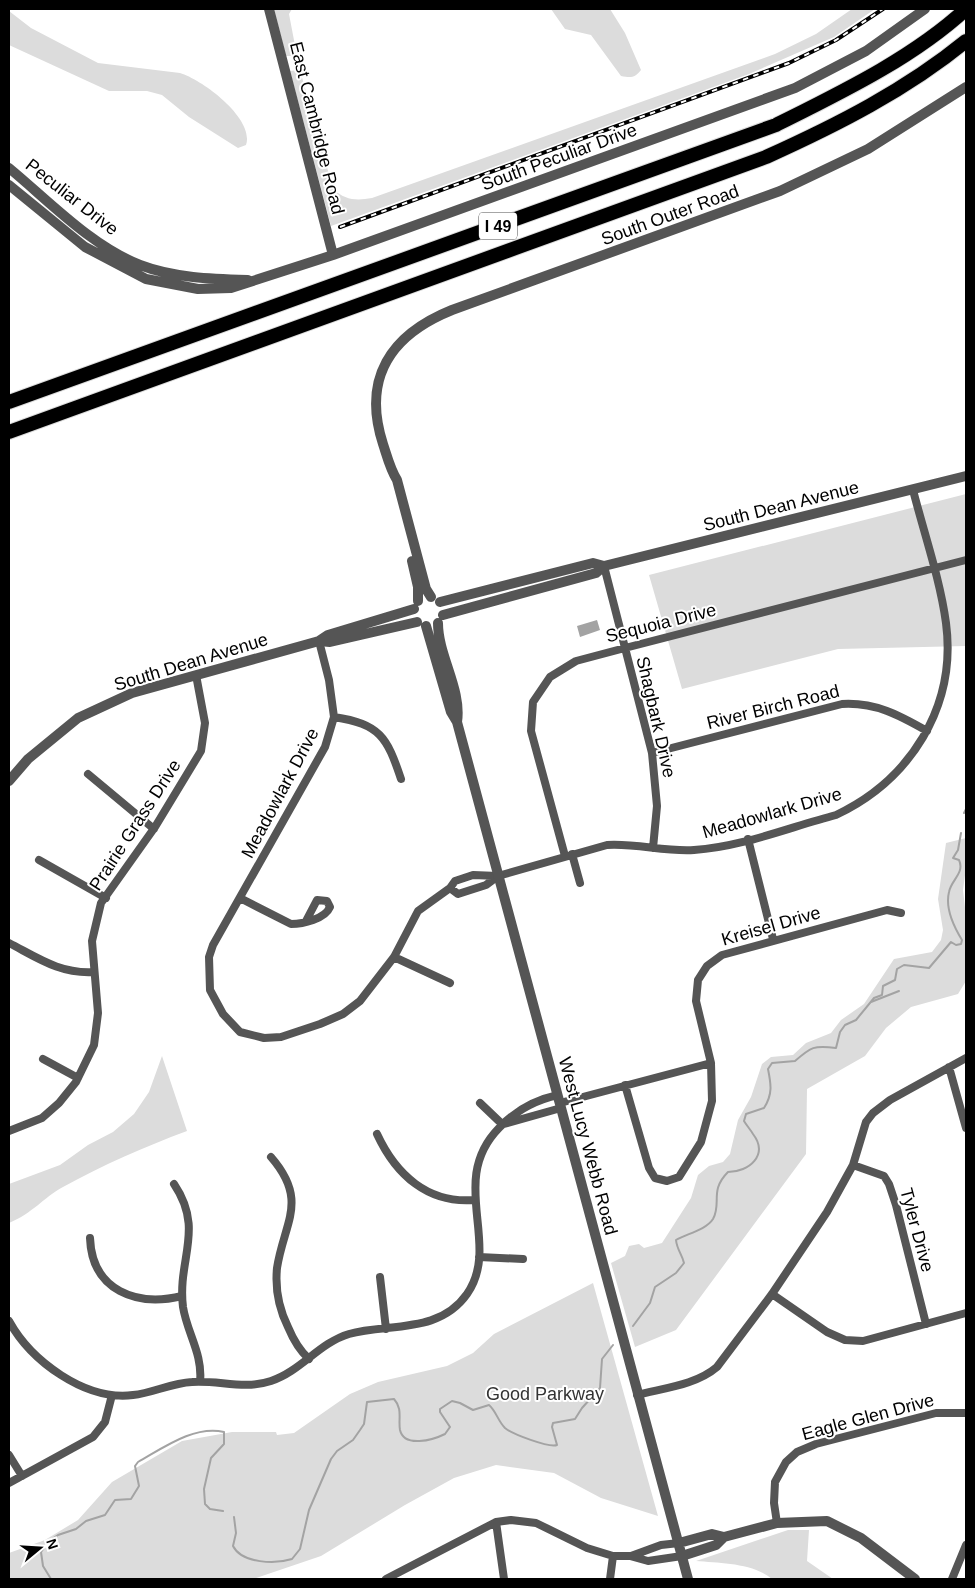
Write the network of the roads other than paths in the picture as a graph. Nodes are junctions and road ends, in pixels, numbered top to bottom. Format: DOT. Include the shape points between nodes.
graph roads {
  1 [pos="269,9"];
  2 [pos="925,9"];
  3 [pos="966,9"];
  4 [pos="966,41"];
  5 [pos="966,87"];
  6 [pos="9,168"];
  7 [pos="9,185"];
  8 [pos="333,255"];
  9 [pos="259,280"];
  10 [pos="9,402"];
  11 [pos="9,432"];
  12 [pos="392,472"];
  13 [pos="966,476"];
  14 [pos="913,490"];
  15 [pos="966,560"];
  16 [pos="604,566"];
  17 [pos="933,568"];
  18 [pos="436,600"];
  19 [pos="416,605"];
  20 [pos="441,619"];
  21 [pos="422,624"];
  22 [pos="319,641"];
  23 [pos="625,648"];
  24 [pos="196,675"];
  25 [pos="334,717"];
  26 [pos="457,722"];
  27 [pos="927,730"];
  28 [pos="652,753"];
  29 [pos="88,774"];
  30 [pos="401,779"];
  31 [pos="9,781"];
  32 [pos="154,829"];
  33 [pos="748,839"];
  34 [pos="653,848"];
  35 [pos="569,855"];
  36 [pos="39,860"];
  37 [pos="498,876"];
  38 [pos="580,883"];
  39 [pos="450,888"];
  40 [pos="106,898"];
  41 [pos="240,898"];
  42 [pos="901,913"];
  43 [pos="306,921"];
  44 [pos="773,939"];
  45 [pos="9,943"];
  46 [pos="394,957"];
  47 [pos="94,972"];
  48 [pos="450,983"];
  49 [pos="966,1058"];
  50 [pos="42,1059"];
  51 [pos="711,1063"];
  52 [pos="949,1067"];
  53 [pos="78,1078"];
  54 [pos="625,1084"];
  55 [pos="559,1102"];
  56 [pos="480,1104"];
  57 [pos="502,1124"];
  58 [pos="966,1128"];
  59 [pos="9,1132"];
  60 [pos="377,1134"];
  61 [pos="271,1157"];
  62 [pos="853,1165"];
  63 [pos="174,1184"];
  64 [pos="475,1200"];
  65 [pos="90,1238"];
  66 [pos="479,1257"];
  67 [pos="523,1259"];
  68 [pos="380,1277"];
  69 [pos="772,1294"];
  70 [pos="182,1296"];
  71 [pos="966,1313"];
  72 [pos="9,1321"];
  73 [pos="926,1324"];
  74 [pos="386,1329"];
  75 [pos="309,1359"];
  76 [pos="200,1382"];
  77 [pos="638,1395"];
  78 [pos="112,1396"];
  79 [pos="966,1414"];
  80 [pos="9,1455"];
  81 [pos="22,1476"];
  82 [pos="9,1483"];
  83 [pos="496,1522"];
  84 [pos="777,1523"];
  85 [pos="724,1536"];
  86 [pos="679,1543"];
  87 [pos="966,1545"];
  88 [pos="613,1556"];
  89 [pos="630,1556"];
  90 [pos="682,1556"];
  91 [pos="386,1579"];
  92 [pos="504,1579"];
  93 [pos="610,1579"];
  94 [pos="688,1579"];
  95 [pos="915,1579"];
  96 [pos="952,1579"];
  1 -- 8 [label="street, East Cambridge Road"];
  2 -- 8 [label="street, South Peculiar Drive" via="866,51 795,88"];
  3 -- 10 [label="highway, I 49" via="932,36 870,74 776,125"];
  4 -- 11 [label="highway, I 49" via="943,60 874,104 766,158"];
  5 -- 12 [label="street, South Outer Road" via="868,149 780,192 437,316 407,335 385,364 376,388 376,423"];
  6 -- 9 [label="street, Peculiar Drive" via="95,240 139,264 176,275"];
  7 -- 9 [label="street, Peculiar Drive" via="85,247 146,279 198,289 231,288"];
  8 -- 9 [label="street, Peculiar Drive"];
  12 -- 18 [label="street" via="397,480 426,589"];
  12 -- 19 [label="street" via="418,586"];
  13 -- 14 [label="street, South Dean Avenue"];
  14 -- 16 [label="street, South Dean Avenue"];
  14 -- 17 [label="street, Meadowlark Drive"];
  15 -- 17 [label="street, Sequoia Drive"];
  16 -- 18 [label="street, South Dean Avenue" via="593,563"];
  16 -- 20 [label="street, South Dean Avenue" via="596,573"];
  16 -- 23 [label="street, Shagbark Drive"];
  17 -- 23 [label="street, Sequoia Drive"];
  17 -- 27 [label="street, Meadowlark Drive" via="946,623 948,652 941,696"];
  18 -- 19 [label="street, South Dean Avenue"];
  18 -- 20 [label="street, West Lucy Webb Road"];
  19 -- 21 [label="street, West Lucy Webb Road"];
  19 -- 22 [label="street, South Dean Avenue"];
  20 -- 21 [label="street, South Dean Avenue"];
  20 -- 26 [label="street, West Lucy Webb Road" via="441,647 458,710"];
  21 -- 22 [label="street, South Dean Avenue" via="330,642"];
  21 -- 26 [label="street, West Lucy Webb Road"];
  22 -- 24 [label="street, South Dean Avenue"];
  22 -- 25 [label="street, Meadowlark Drive" via="329,678"];
  23 -- 28 [label="street, Shagbark Drive"];
  23 -- 35 [label="street, Sequoia Drive" via="576,661 550,677 533,702 531,730"];
  24 -- 31 [label="street, South Dean Avenue" via="132,693 78,718 28,759"];
  24 -- 32 [label="street, Prairie Grass Drive" via="205,723 201,751"];
  25 -- 30 [label="street" via="356,720 379,733 391,749"];
  25 -- 41 [label="street, Meadowlark Drive" via="325,747"];
  26 -- 37 [label="street, West Lucy Webb Road"];
  27 -- 28 [label="street, River Birch Road" via="878,706 842,704"];
  27 -- 33 [label="street, Meadowlark Drive" via="903,768 854,806 836,815"];
  28 -- 34 [label="street, Shagbark Drive" via="657,806"];
  29 -- 32 [label="street"];
  32 -- 40 [label="street, Prairie Grass Drive"];
  33 -- 34 [label="street, Meadowlark Drive" via="696,850"];
  33 -- 44 [label="street"];
  34 -- 35 [label="street, Meadowlark Drive" via="607,845"];
  35 -- 37 [label="street, Meadowlark Drive"];
  35 -- 38 [label="street, Sequoia Drive"];
  36 -- 40 [label="street"];
  37 -- 39 [label="street, Meadowlark Drive" via="473,875 455,881"];
  37 -- 39 [label="street" via="486,885 458,894"];
  37 -- 55 [label="street, West Lucy Webb Road"];
  39 -- 46 [label="street, Meadowlark Drive" via="418,911"];
  40 -- 47 [label="street, Prairie Grass Drive" via="101,903 92,941"];
  41 -- 43 [label="street" via="291,924"];
  41 -- 46 [label="street, Meadowlark Drive" via="213,945 208,974 216,1002 240,1032 264,1038 281,1037 343,1014 360,1001"];
  42 -- 44 [label="street, Kreisel Drive" via="887,910"];
  44 -- 51 [label="street, Kreisel Drive" via="722,954 706,966 698,980 696,1001"];
  45 -- 47 [label="street" via="62,970"];
  46 -- 48 [label="street"];
  47 -- 53 [label="street, Prairie Grass Drive" via="98,1013 94,1046"];
  49 -- 52 [label="street"];
  50 -- 53 [label="street"];
  51 -- 54 [label="street"];
  51 -- 54 [label="street, Kreisel Drive" via="712,1101 701,1142 679,1177 667,1181 655,1178 650,1168"];
  52 -- 58 [label="street"];
  52 -- 62 [label="street" via="873,1113 866,1122"];
  53 -- 59 [label="street, Prairie Grass Drive" via="59,1103 42,1118"];
  54 -- 55 [label="street"];
  55 -- 57 [label="street"];
  55 -- 57 [label="street" via="524,1108"];
  55 -- 77 [label="street, West Lucy Webb Road"];
  56 -- 57 [label="street"];
  57 -- 64 [label="street" via="479,1157"];
  60 -- 64 [label="street" via="390,1160 419,1187 442,1198"];
  61 -- 75 [label="street" via="283,1173 292,1203 290,1225 277,1270 278,1296 284,1320 295,1342"];
  62 -- 69 [label="street" via="828,1212"];
  62 -- 73 [label="street, Tyler Drive" via="884,1176 889,1184"];
  63 -- 70 [label="street" via="184,1202 190,1226"];
  64 -- 66 [label="street"];
  65 -- 70 [label="street" via="96,1268 111,1286 143,1300"];
  66 -- 67 [label="street"];
  66 -- 74 [label="street" via="472,1284 451,1310 413,1326"];
  68 -- 74 [label="street"];
  69 -- 73 [label="street" via="827,1332 845,1340 872,1339"];
  69 -- 77 [label="street" via="726,1357 707,1375"];
  70 -- 76 [label="street" via="187,1323 199,1356"];
  71 -- 73 [label="street"];
  72 -- 78 [label="street" via="22,1341 47,1366 84,1387"];
  74 -- 75 [label="street" via="337,1339"];
  75 -- 76 [label="street" via="283,1377 260,1384 234,1386"];
  76 -- 78 [label="street"];
  77 -- 86 [label="street, West Lucy Webb Road"];
  78 -- 81 [label="street" via="105,1422 93,1437"];
  79 -- 84 [label="street, Eagle Glen Drive" via="936,1413 816,1444 797,1452 786,1462 775,1482"];
  80 -- 81 [label="street"];
  81 -- 82 [label="street"];
  83 -- 88 [label="street" via="536,1523 587,1548"];
  83 -- 91 [label="street"];
  83 -- 92 [label="street"];
  84 -- 85 [label="street"];
  84 -- 95 [label="street" via="827,1521 861,1538"];
  85 -- 86 [label="street" via="712,1534"];
  85 -- 90 [label="street" via="716,1545"];
  86 -- 89 [label="street" via="661,1545"];
  86 -- 90 [label="street, West Lucy Webb Road"];
  87 -- 96 [label="street"];
  88 -- 89 [label="street"];
  88 -- 93 [label="street"];
  89 -- 90 [label="street" via="648,1561"];
  90 -- 94 [label="street, West Lucy Webb Road"];
}
